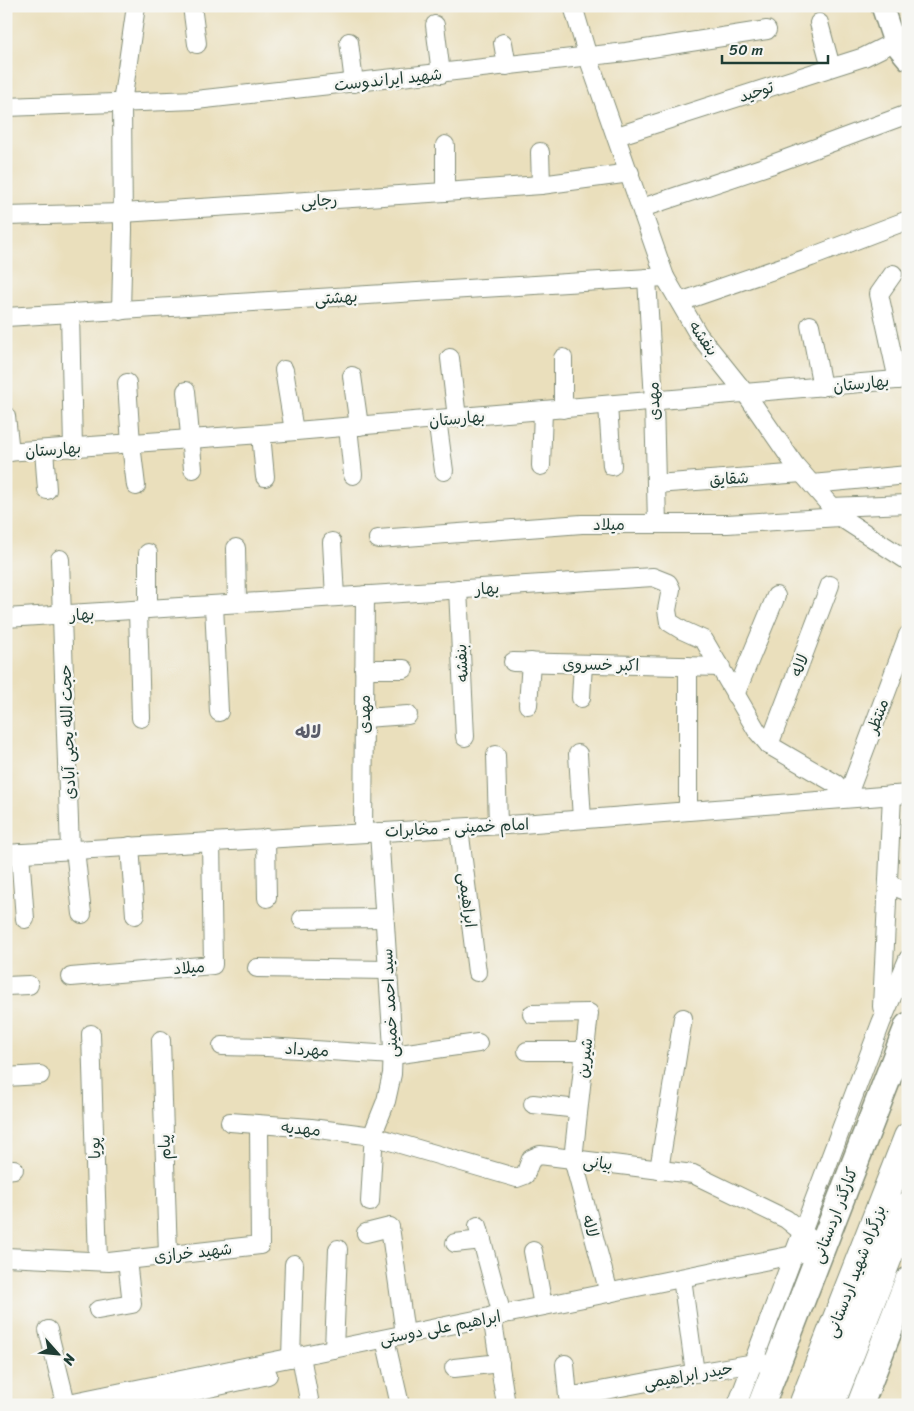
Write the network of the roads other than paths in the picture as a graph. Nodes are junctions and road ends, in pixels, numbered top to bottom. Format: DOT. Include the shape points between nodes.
graph roads {
  1 [pos="136,6"];
  2 [pos="192,6"];
  3 [pos="574,6"];
  4 [pos="882,6"];
  5 [pos="819,23"];
  6 [pos="435,25"];
  7 [pos="767,30"];
  8 [pos="349,42"];
  9 [pos="894,42"];
  10 [pos="503,43"];
  11 [pos="197,44"];
  12 [pos="588,57"];
  13 [pos="908,59"];
  14 [pos="507,66"];
  15 [pos="831,67"];
  16 [pos="442,74"];
  17 [pos="354,83"];
  18 [pos="122,103"];
  19 [pos="6,107"];
  20 [pos="908,114"];
  21 [pos="617,136"];
  22 [pos="445,145"];
  23 [pos="540,152"];
  24 [pos="630,173"];
  25 [pos="541,185"];
  26 [pos="445,192"];
  27 [pos="642,208"];
  28 [pos="123,213"];
  29 [pos="6,216"];
  30 [pos="908,220"];
  31 [pos="893,274"];
  32 [pos="665,277"];
  33 [pos="647,278"];
  34 [pos="680,302"];
  35 [pos="121,311"];
  36 [pos="70,314"];
  37 [pos="6,317"];
  38 [pos="810,325"];
  39 [pos="450,358"];
  40 [pos="563,358"];
  41 [pos="284,370"];
  42 [pos="352,376"];
  43 [pos="903,379"];
  44 [pos="127,383"];
  45 [pos="822,387"];
  46 [pos="186,391"];
  47 [pos="746,394"];
  48 [pos="654,401"];
  49 [pos="608,405"];
  50 [pos="563,409"];
  51 [pos="544,411"];
  52 [pos="6,416"];
  53 [pos="457,418"];
  54 [pos="437,420"];
  55 [pos="353,426"];
  56 [pos="294,432"];
  57 [pos="261,434"];
  58 [pos="190,439"];
  59 [pos="131,444"];
  60 [pos="73,448"];
  61 [pos="44,450"];
  62 [pos="8,452"];
  63 [pos="541,466"];
  64 [pos="612,466"];
  65 [pos="193,469"];
  66 [pos="444,471"];
  67 [pos="353,475"];
  68 [pos="908,475"];
  69 [pos="266,477"];
  70 [pos="807,478"];
  71 [pos="656,484"];
  72 [pos="136,486"];
  73 [pos="47,490"];
  74 [pos="908,504"];
  75 [pos="836,512"];
  76 [pos="657,524"];
  77 [pos="378,538"];
  78 [pos="332,542"];
  79 [pos="236,548"];
  80 [pos="148,553"];
  81 [pos="60,559"];
  82 [pos="908,561"];
  83 [pos="830,585"];
  84 [pos="458,589"];
  85 [pos="365,595"];
  86 [pos="776,596"];
  87 [pos="336,597"];
  88 [pos="237,603"];
  89 [pos="214,605"];
  90 [pos="143,610"];
  91 [pos="63,615"];
  92 [pos="6,618"];
  93 [pos="908,635"];
  94 [pos="513,662"];
  95 [pos="531,662"];
  96 [pos="583,664"];
  97 [pos="688,666"];
  98 [pos="721,667"];
  99 [pos="404,668"];
  100 [pos="364,669"];
  101 [pos="735,695"];
  102 [pos="580,698"];
  103 [pos="528,705"];
  104 [pos="219,712"];
  105 [pos="408,714"];
  106 [pos="141,718"];
  107 [pos="364,718"];
  108 [pos="465,737"];
  109 [pos="769,745"];
  110 [pos="578,754"];
  111 [pos="496,755"];
  112 [pos="900,794"];
  113 [pos="847,797"];
  114 [pos="688,810"];
  115 [pos="582,819"];
  116 [pos="498,825"];
  117 [pos="459,828"];
  118 [pos="371,832"];
  119 [pos="266,838"];
  120 [pos="211,842"];
  121 [pos="130,846"];
  122 [pos="73,850"];
  123 [pos="13,853"];
  124 [pos="888,884"];
  125 [pos="908,892"];
  126 [pos="267,898"];
  127 [pos="82,914"];
  128 [pos="135,916"];
  129 [pos="384,918"];
  130 [pos="302,919"];
  131 [pos="25,920"];
  132 [pos="908,959"];
  133 [pos="257,968"];
  134 [pos="388,970"];
  135 [pos="477,972"];
  136 [pos="71,977"];
  137 [pos="29,985"];
  138 [pos="6,986"];
  139 [pos="532,1014"];
  140 [pos="683,1018"];
  141 [pos="881,1023"];
  142 [pos="908,1026"];
  143 [pos="91,1034"];
  144 [pos="161,1040"];
  145 [pos="478,1043"];
  146 [pos="222,1046"];
  147 [pos="527,1051"];
  148 [pos="584,1051"];
  149 [pos="393,1055"];
  150 [pos="40,1075"];
  151 [pos="6,1078"];
  152 [pos="533,1104"];
  153 [pos="578,1108"];
  154 [pos="861,1113"];
  155 [pos="230,1122"];
  156 [pos="259,1125"];
  157 [pos="373,1136"];
  158 [pos="908,1137"];
  159 [pos="572,1159"];
  160 [pos="659,1170"];
  161 [pos="370,1202"];
  162 [pos="908,1206"];
  163 [pos="366,1233"];
  164 [pos="812,1240"];
  165 [pos="455,1244"];
  166 [pos="338,1249"];
  167 [pos="533,1251"];
  168 [pos="168,1255"];
  169 [pos="793,1255"];
  170 [pos="6,1257"];
  171 [pos="126,1260"];
  172 [pos="98,1261"];
  173 [pos="294,1264"];
  174 [pos="682,1278"];
  175 [pos="609,1293"];
  176 [pos="905,1296"];
  177 [pos="543,1306"];
  178 [pos="868,1307"];
  179 [pos="98,1310"];
  180 [pos="497,1316"];
  181 [pos="48,1330"];
  182 [pos="405,1334"];
  183 [pos="386,1343"];
  184 [pos="334,1349"];
  185 [pos="779,1358"];
  186 [pos="298,1360"];
  187 [pos="500,1363"];
  188 [pos="565,1364"];
  189 [pos="752,1364"];
  190 [pos="454,1368"];
  191 [pos="695,1373"];
  192 [pos="189,1399"];
  193 [pos="62,1404"];
  194 [pos="122,1405"];
  195 [pos="310,1405"];
  196 [pos="400,1405"];
  197 [pos="506,1405"];
  198 [pos="737,1405"];
  199 [pos="761,1405"];
  200 [pos="803,1405"];
  201 [pos="830,1405"];
  202 [pos="840,1405"];
  203 [pos="860,1405"];
  1 -- 18 [label="street"];
  2 -- 11 [label="street"];
  3 -- 12 [label="street, بنفشه"];
  4 -- 9 [label="street"];
  5 -- 15 [label="street"];
  6 -- 16 [label="street"];
  7 -- 12 [label="street, شهید ایراندوست"];
  8 -- 17 [label="street"];
  9 -- 13 [label="street"];
  9 -- 15 [label="street, توحید" via="864,57"];
  10 -- 14 [label="street"];
  12 -- 14 [label="street, شهید ایراندوست"];
  12 -- 21 [label="street, بنفشه"];
  14 -- 16 [label="street, شهید ایراندوست"];
  15 -- 21 [label="street, توحید"];
  16 -- 17 [label="street, شهید ایراندوست"];
  17 -- 18 [label="street, شهید ایراندوست" via="196,100"];
  18 -- 19 [label="street, شهید ایراندوست"];
  18 -- 28 [label="street"];
  20 -- 27 [label="street"];
  21 -- 24 [label="street, بنفشه"];
  22 -- 26 [label="street"];
  23 -- 25 [label="street"];
  24 -- 25 [label="street, رجایی"];
  24 -- 27 [label="street, بنفشه"];
  25 -- 26 [label="street, رجایی"];
  26 -- 28 [label="street, رجایی"];
  27 -- 32 [label="street, بنفشه"];
  28 -- 29 [label="street, رجایی"];
  28 -- 35 [label="street"];
  30 -- 34 [label="street" via="811,258"];
  31 -- 43 [label="street" via="880,294"];
  32 -- 33 [label="street, بهشتی"];
  32 -- 34 [label="street, بنفشه"];
  33 -- 35 [label="street, بهشتی"];
  33 -- 48 [label="street, مهدی"];
  34 -- 47 [label="street, بنفشه" via="698,334"];
  35 -- 36 [label="street, بهشتی"];
  36 -- 37 [label="street, بهشتی"];
  36 -- 60 [label="street"];
  38 -- 45 [label="street"];
  39 -- 53 [label="street"];
  40 -- 50 [label="street"];
  41 -- 56 [label="street"];
  42 -- 55 [label="street"];
  43 -- 45 [label="street, بهارستان"];
  44 -- 59 [label="street"];
  45 -- 47 [label="street, بهارستان"];
  46 -- 58 [label="street"];
  47 -- 48 [label="street, بهارستان"];
  47 -- 70 [label="street, بنفشه"];
  48 -- 49 [label="street, بهارستان"];
  48 -- 71 [label="street, مهدی"];
  49 -- 50 [label="street, بهارستان"];
  49 -- 64 [label="street"];
  50 -- 51 [label="street, بهارستان"];
  51 -- 53 [label="street, بهارستان"];
  51 -- 63 [label="street"];
  52 -- 62 [label="street"];
  53 -- 54 [label="street, بهارستان"];
  54 -- 55 [label="street, بهارستان"];
  54 -- 66 [label="street"];
  55 -- 56 [label="street, بهارستان"];
  55 -- 67 [label="street"];
  56 -- 57 [label="street, بهارستان"];
  57 -- 58 [label="street, بهارستان"];
  57 -- 69 [label="street"];
  58 -- 59 [label="street, بهارستان"];
  58 -- 65 [label="street"];
  59 -- 60 [label="street, بهارستان"];
  59 -- 72 [label="street"];
  60 -- 61 [label="street, بهارستان"];
  61 -- 62 [label="street, بهارستان"];
  61 -- 73 [label="street"];
  68 -- 70 [label="street, شقایق"];
  70 -- 71 [label="street, شقایق"];
  70 -- 75 [label="street, بنفشه"];
  71 -- 76 [label="street, مهدی"];
  74 -- 75 [label="street, میلاد"];
  75 -- 76 [label="street, میلاد" via="727,524"];
  75 -- 82 [label="street, بنفشه"];
  76 -- 77 [label="street, میلاد" via="582,524"];
  78 -- 87 [label="street"];
  79 -- 88 [label="street"];
  80 -- 90 [label="street"];
  81 -- 91 [label="street, حجت الله یحیی آبادی"];
  83 -- 109 [label="street, لاله"];
  84 -- 85 [label="street, بهار"];
  84 -- 98 [label="street, بهار" via="653,577 668,583 672,589 667,610 669,622 704,640"];
  84 -- 108 [label="street, بنفشه"];
  85 -- 87 [label="street, بهار"];
  85 -- 100 [label="street, مهدی"];
  86 -- 101 [label="street"];
  87 -- 88 [label="street, بهار"];
  88 -- 89 [label="street, بهار"];
  89 -- 90 [label="street, بهار"];
  89 -- 104 [label="street"];
  90 -- 91 [label="street, بهار"];
  90 -- 106 [label="street"];
  91 -- 92 [label="street, بهار"];
  91 -- 122 [label="street, حجت الله یحیی آبادی"];
  93 -- 113 [label="street, منتظر"];
  94 -- 95 [label="street, اکبر خسروی"];
  95 -- 96 [label="street, اکبر خسروی"];
  95 -- 103 [label="street"];
  96 -- 97 [label="street, اکبر خسروی"];
  96 -- 102 [label="street"];
  97 -- 98 [label="street, اکبر خسروی"];
  97 -- 114 [label="street"];
  98 -- 101 [label="street, بهار"];
  99 -- 100 [label="street"];
  100 -- 107 [label="street, مهدی"];
  101 -- 109 [label="street, بهار"];
  105 -- 107 [label="street"];
  107 -- 118 [label="street, مهدی"];
  109 -- 113 [label="street, بهار" via="836,784"];
  110 -- 115 [label="street"];
  111 -- 116 [label="street"];
  112 -- 113 [label="street, امام خمینی - مخابرات"];
  112 -- 124 [label="street"];
  113 -- 114 [label="street, امام خمینی - مخابرات"];
  114 -- 115 [label="street, امام خمینی - مخابرات"];
  115 -- 116 [label="street, امام خمینی - مخابرات"];
  116 -- 117 [label="street, امام خمینی - مخابرات"];
  117 -- 118 [label="street, امام خمینی - مخابرات"];
  117 -- 135 [label="street, ابراهیمی"];
  118 -- 119 [label="street, امام خمینی - مخابرات"];
  118 -- 129 [label="street, سید احمد خمینی"];
  119 -- 120 [label="street, امام خمینی - مخابرات"];
  119 -- 126 [label="street"];
  120 -- 121 [label="street, امام خمینی - مخابرات"];
  120 -- 136 [label="street, میلاد" via="214,964"];
  121 -- 122 [label="street, امام خمینی - مخابرات"];
  121 -- 128 [label="street"];
  122 -- 123 [label="street, امام خمینی - مخابرات"];
  122 -- 127 [label="street, حجت الله یحیی آبادی"];
  123 -- 131 [label="street"];
  124 -- 125 [label="street"];
  124 -- 141 [label="street"];
  129 -- 130 [label="street"];
  129 -- 134 [label="street, سید احمد خمینی"];
  132 -- 141 [label="street"];
  133 -- 134 [label="street"];
  134 -- 149 [label="street, سید احمد خمینی"];
  137 -- 138 [label="street"];
  139 -- 148 [label="street, شیرین" via="589,1013"];
  140 -- 160 [label="street"];
  141 -- 154 [label="street"];
  142 -- 154 [label="main road, کنارگذر اردستانی"];
  143 -- 172 [label="street, پویا"];
  144 -- 168 [label="street, پیام"];
  145 -- 149 [label="street, مهرداد"];
  146 -- 149 [label="street, مهرداد"];
  147 -- 148 [label="street"];
  148 -- 153 [label="street, شیرین"];
  149 -- 157 [label="street, سید احمد خمینی" via="386,1101"];
  150 -- 151 [label="street"];
  152 -- 153 [label="street"];
  153 -- 159 [label="street, شیرین"];
  154 -- 164 [label="main road, کنارگذر اردستانی"];
  155 -- 156 [label="street, مهدیه"];
  156 -- 157 [label="street, مهدیه"];
  156 -- 168 [label="street, شهید خرازی" via="260,1245"];
  157 -- 159 [label="street, بیانی" via="517,1178 525,1175 531,1159 540,1155"];
  157 -- 161 [label="street, سید احمد خمینی"];
  158 -- 200 [label="highway, بزرگراه شهید اردستانی"];
  159 -- 160 [label="street, بیانی"];
  159 -- 175 [label="street, لاله"];
  160 -- 164 [label="street, بیانی" via="693,1174 786,1219"];
  162 -- 178 [label="highway, بزرگراه شهید اردستانی"];
  163 -- 182 [label="street" via="390,1227"];
  164 -- 169 [label="street, ابراهیم علی دوستی"];
  164 -- 169 [label="street"];
  164 -- 185 [label="main road, کنارگذر اردستانی"];
  165 -- 180 [label="street" via="480,1233"];
  166 -- 184 [label="street"];
  167 -- 177 [label="street"];
  168 -- 171 [label="street, شهید خرازی"];
  169 -- 174 [label="street, ابراهیم علی دوستی"];
  169 -- 189 [label="street"];
  170 -- 172 [label="street, شهید خرازی"];
  171 -- 172 [label="street, شهید خرازی"];
  171 -- 179 [label="street" via="132,1304"];
  173 -- 186 [label="street"];
  174 -- 175 [label="street, ابراهیم علی دوستی"];
  174 -- 191 [label="street"];
  175 -- 177 [label="street, ابراهیم علی دوستی"];
  176 -- 203 [label="main road"];
  177 -- 180 [label="street, ابراهیم علی دوستی"];
  178 -- 201 [label="highway, بزرگراه شهید اردستانی"];
  178 -- 202 [label="main road"];
  180 -- 182 [label="street, ابراهیم علی دوستی"];
  180 -- 187 [label="street"];
  181 -- 193 [label="street"];
  182 -- 183 [label="street, ابراهیم علی دوستی"];
  183 -- 184 [label="street, ابراهیم علی دوستی"];
  183 -- 186 [label="street"];
  183 -- 196 [label="street"];
  184 -- 186 [label="street, ابراهیم علی دوستی"];
  185 -- 189 [label="street, حیدر ابراهیمی"];
  185 -- 199 [label="main road, کنارگذر اردستانی"];
  186 -- 192 [label="street"];
  186 -- 193 [label="street, ابراهیم علی دوستی"];
  186 -- 195 [label="street"];
  187 -- 190 [label="street"];
  187 -- 197 [label="street"];
  188 -- 191 [label="street, حیدر ابراهیمی" via="568,1397"];
  189 -- 191 [label="street, حیدر ابراهیمی"];
  189 -- 198 [label="street"];
  192 -- 194 [label="street"];
}
